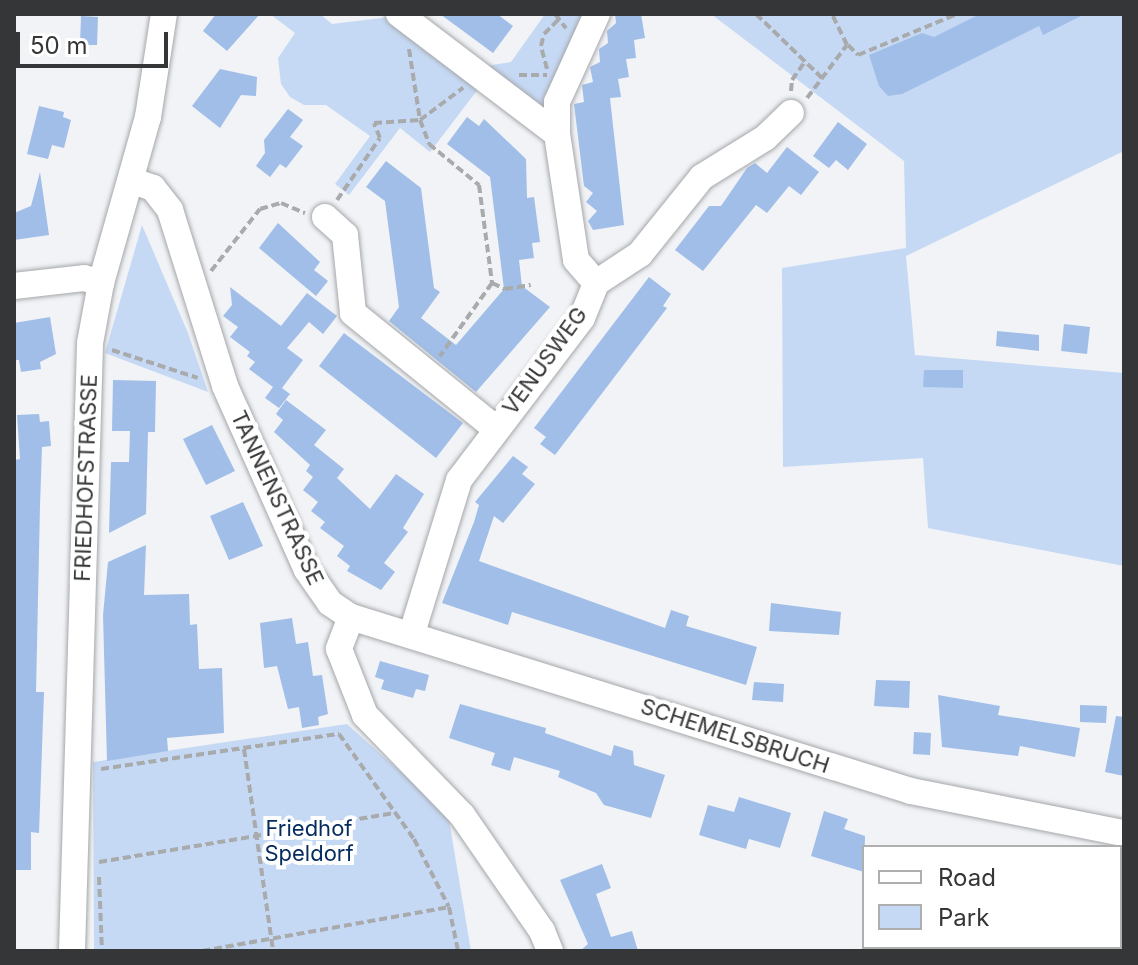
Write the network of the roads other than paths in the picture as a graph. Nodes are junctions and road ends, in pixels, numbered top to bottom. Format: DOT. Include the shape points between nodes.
graph roads {
  1 [pos="164,14"];
  2 [pos="597,14"];
  3 [pos="402,18"];
  4 [pos="791,113"];
  5 [pos="557,134"];
  6 [pos="133,181"];
  7 [pos="325,217"];
  8 [pos="101,283"];
  9 [pos="596,283"];
  10 [pos="14,286"];
  11 [pos="495,428"];
  12 [pos="351,617"];
  13 [pos="412,633"];
  14 [pos="1124,833"];
  15 [pos="72,951"];
  16 [pos="550,951"];
  1 -- 6 [label="street, FRIEDHOFSTRASSE"];
  2 -- 5 [label="street" via="557,102"];
  3 -- 5 [label="street"];
  4 -- 9 [label="street, VENUSWEG" via="765,138 702,177 640,254"];
  5 -- 9 [label="street" via="576,260"];
  6 -- 8 [label="street, FRIEDHOFSTRASSE"];
  6 -- 12 [label="street, TANNENSTRASSE" via="164,198 225,386 307,570 330,603"];
  7 -- 11 [label="street" via="345,235 353,313"];
  8 -- 10 [label="street" via="84,278"];
  8 -- 15 [label="street, FRIEDHOFSTRASSE" via="90,343"];
  9 -- 11 [label="street, VENUSWEG" via="582,318"];
  11 -- 13 [label="street, VENUSWEG" via="459,480"];
  12 -- 13 [label="street, SCHEMELSBRUCH"];
  12 -- 16 [label="street" via="339,649 365,715 462,815 542,931"];
  13 -- 14 [label="street, SCHEMELSBRUCH" via="911,791"];
}
